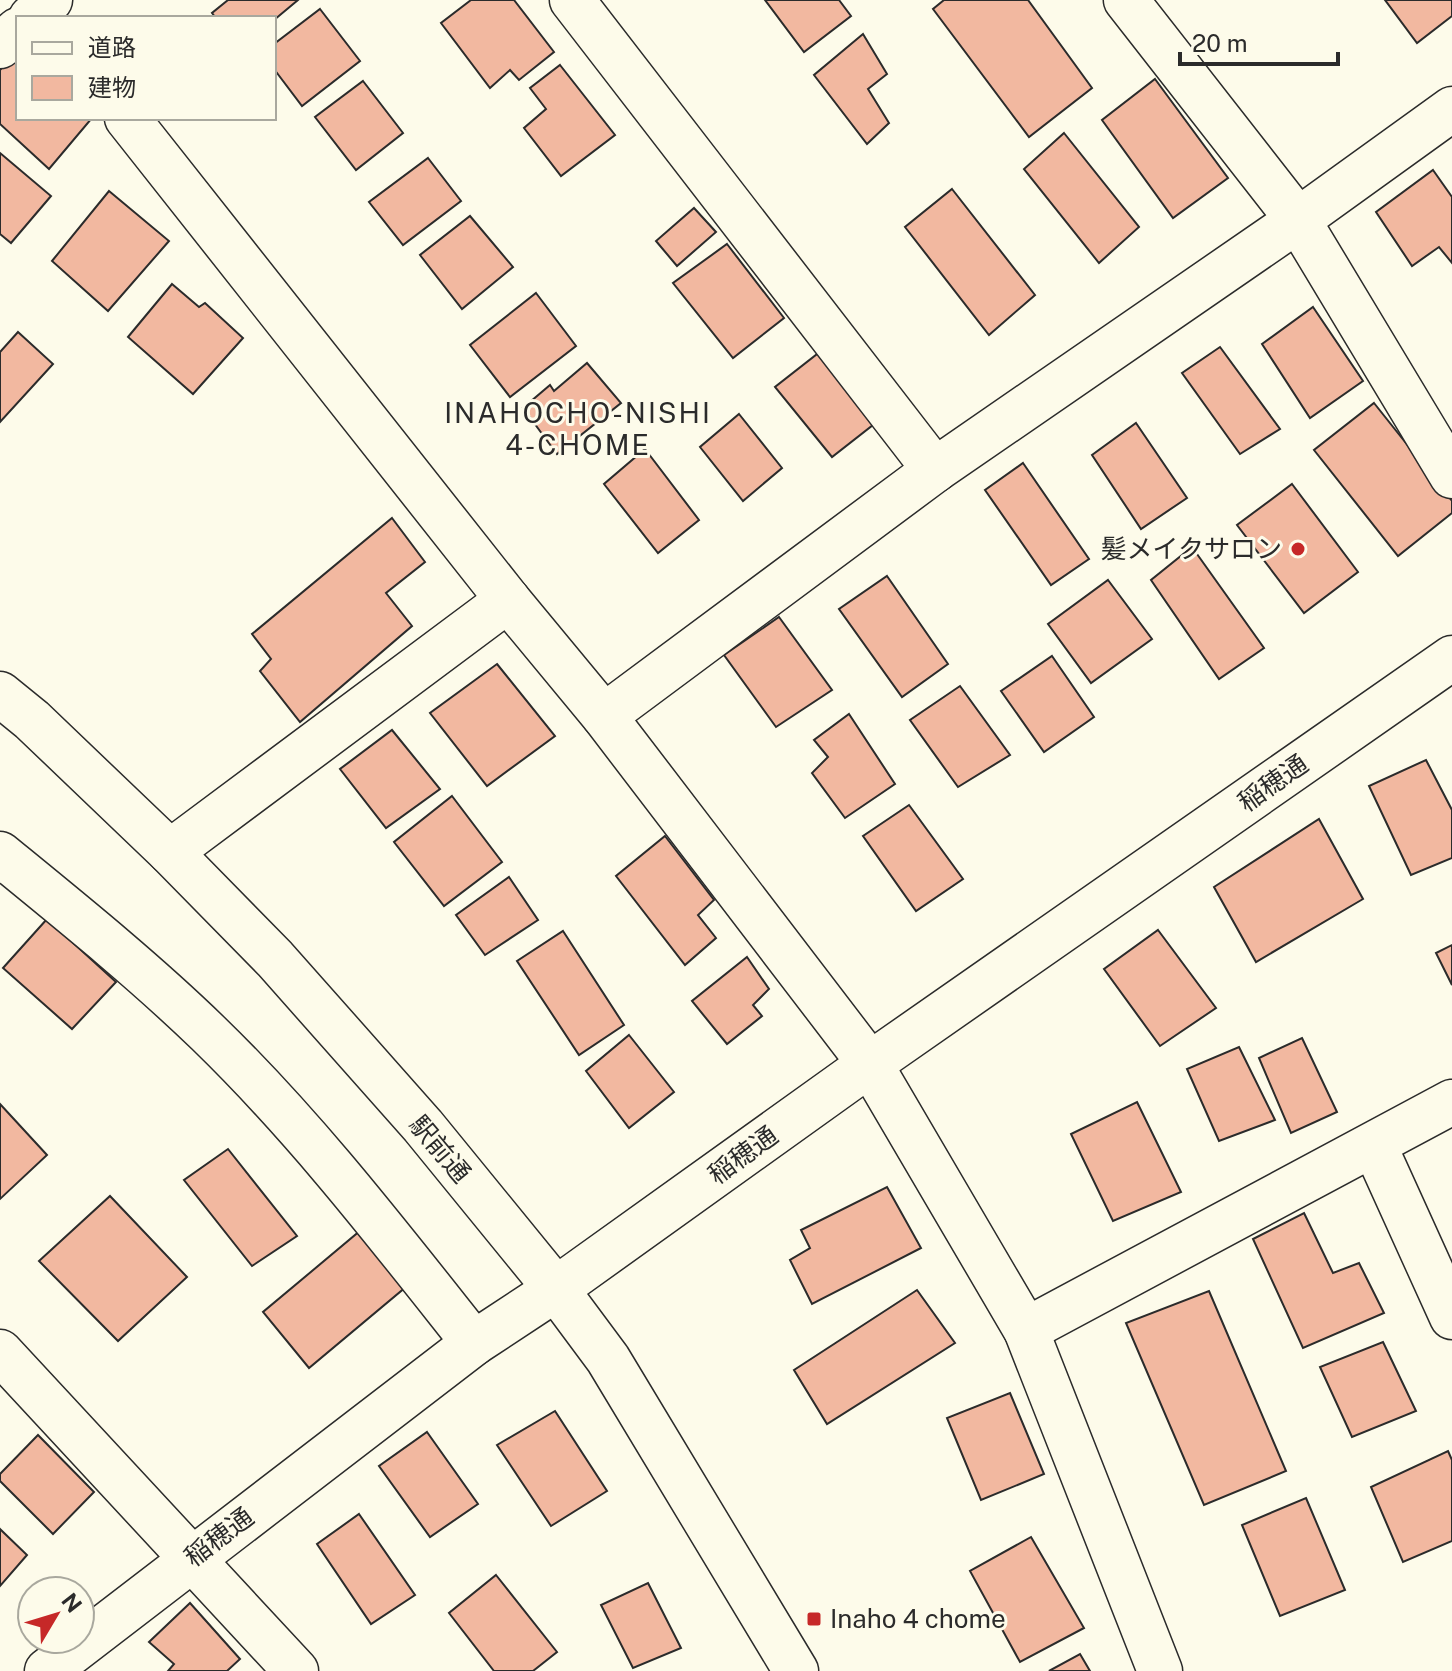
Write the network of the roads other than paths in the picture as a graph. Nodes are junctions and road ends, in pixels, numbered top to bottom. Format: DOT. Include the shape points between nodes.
graph roads {
  1 [pos="572,0"];
  2 [pos="1126,0"];
  3 [pos="16,33"];
  4 [pos="0,46"];
  5 [pos="1452,109"];
  6 [pos="129,120"];
  7 [pos="1298,220"];
  8 [pos="935,470"];
  9 [pos="1452,476"];
  10 [pos="508,600"];
  11 [pos="1452,658"];
  12 [pos="0,694"];
  13 [pos="604,716"];
  14 [pos="170,852"];
  15 [pos="0,854"];
  16 [pos="870,1064"];
  17 [pos="1452,1102"];
  18 [pos="1374,1145"];
  19 [pos="556,1289"];
  20 [pos="1452,1317"];
  21 [pos="1026,1330"];
  22 [pos="474,1343"];
  23 [pos="0,1352"];
  24 [pos="192,1557"];
  25 [pos="47,1671"];
  26 [pos="296,1671"];
  27 [pos="796,1671"];
  28 [pos="1160,1671"];
  1 -- 8 [label="street"];
  2 -- 7 [label="street"];
  3 -- 4 [label="street"];
  5 -- 7 [label="street"];
  6 -- 10 [label="street"];
  7 -- 8 [label="street"];
  7 -- 9 [label="street"];
  8 -- 13 [label="street"];
  10 -- 13 [label="street"];
  10 -- 14 [label="street"];
  11 -- 16 [label="street, 稲穂通"];
  12 -- 14 [label="street, 駅前通"];
  13 -- 16 [label="street"];
  14 -- 19 [label="street, 駅前通" via="275,959 412,1114"];
  15 -- 22 [label="street" via="208,1033 337,1171"];
  16 -- 19 [label="street, 稲穂通"];
  16 -- 21 [label="street"];
  17 -- 18 [label="street"];
  18 -- 20 [label="street"];
  18 -- 21 [label="street"];
  19 -- 22 [label="street, 稲穂通"];
  19 -- 27 [label="street, 駅前通" via="608,1359"];
  21 -- 28 [label="street"];
  22 -- 24 [label="street, 稲穂通"];
  23 -- 24 [label="street"];
  24 -- 25 [label="street, 稲穂通"];
  24 -- 26 [label="street"];
}
